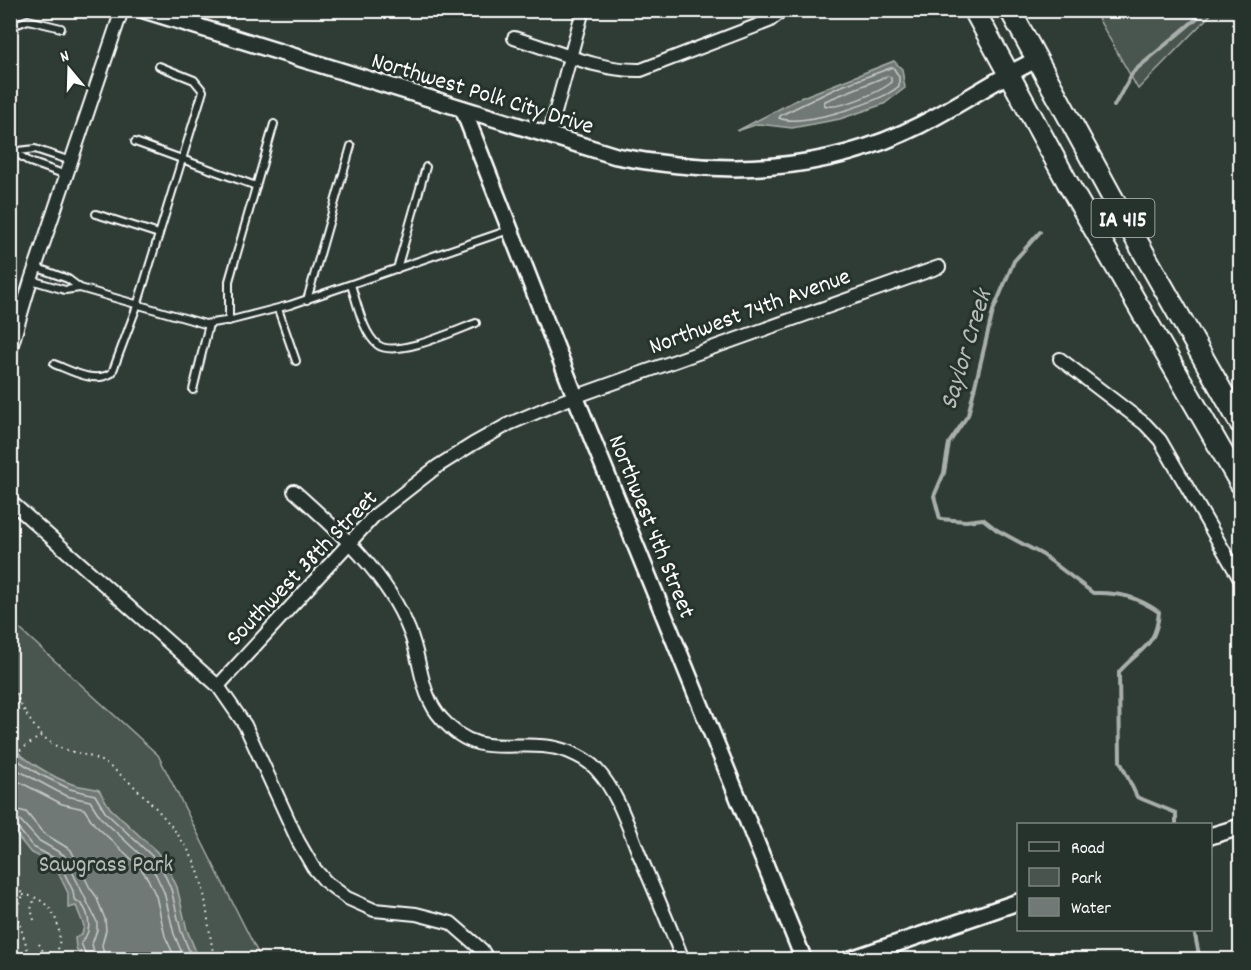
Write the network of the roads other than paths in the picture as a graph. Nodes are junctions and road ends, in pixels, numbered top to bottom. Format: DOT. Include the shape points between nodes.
graph roads {
  1 [pos="122,10"];
  2 [pos="144,10"];
  3 [pos="584,10"];
  4 [pos="783,10"];
  5 [pos="974,10"];
  6 [pos="1010,10"];
  7 [pos="10,27"];
  8 [pos="61,28"];
  9 [pos="514,38"];
  10 [pos="571,56"];
  11 [pos="1036,60"];
  12 [pos="159,66"];
  13 [pos="1009,73"];
  14 [pos="463,109"];
  15 [pos="274,124"];
  16 [pos="549,135"];
  17 [pos="135,142"];
  18 [pos="351,146"];
  19 [pos="10,149"];
  20 [pos="18,151"];
  21 [pos="182,160"];
  22 [pos="70,161"];
  23 [pos="426,167"];
  24 [pos="67,175"];
  25 [pos="256,186"];
  26 [pos="96,214"];
  27 [pos="510,229"];
  28 [pos="159,234"];
  29 [pos="35,267"];
  30 [pos="939,267"];
  31 [pos="397,270"];
  32 [pos="31,280"];
  33 [pos="351,285"];
  34 [pos="81,288"];
  35 [pos="307,300"];
  36 [pos="137,306"];
  37 [pos="278,309"];
  38 [pos="229,321"];
  39 [pos="476,323"];
  40 [pos="209,324"];
  41 [pos="10,351"];
  42 [pos="1060,359"];
  43 [pos="296,361"];
  44 [pos="54,364"];
  45 [pos="193,390"];
  46 [pos="575,396"];
  47 [pos="1240,423"];
  48 [pos="1240,483"];
  49 [pos="294,491"];
  50 [pos="10,501"];
  51 [pos="348,543"];
  52 [pos="1240,579"];
  53 [pos="218,686"];
  54 [pos="1240,826"];
  55 [pos="1213,836"];
  56 [pos="1017,902"];
  57 [pos="488,960"];
  58 [pos="683,960"];
  59 [pos="804,960"];
  60 [pos="848,960"];
  1 -- 22 [label="street"];
  2 -- 14 [label="street, Northwest Polk City Drive"];
  3 -- 10 [label="street"];
  4 -- 10 [label="street" via="769,21 641,70 623,70"];
  5 -- 13 [label="main road, IA 415"];
  6 -- 11 [label="main road, IA 415"];
  7 -- 8 [label="lane" via="28,20"];
  9 -- 10 [label="street"];
  10 -- 16 [label="street"];
  11 -- 13 [label="street"];
  11 -- 47 [label="main road, IA 415"];
  12 -- 21 [label="lane" via="194,80 203,91"];
  13 -- 16 [label="street, Northwest Polk City Drive" via="918,126 876,144 767,168 716,170 666,166 616,156"];
  13 -- 48 [label="main road, IA 415"];
  14 -- 16 [label="street, Northwest Polk City Drive"];
  14 -- 27 [label="street, Northwest 4th Street"];
  15 -- 25 [label="lane"];
  17 -- 21 [label="lane"];
  18 -- 35 [label="lane"];
  19 -- 20 [label="lane"];
  20 -- 22 [label="lane" via="35,149"];
  20 -- 24 [label="lane" via="30,162"];
  21 -- 25 [label="lane"];
  21 -- 28 [label="lane"];
  22 -- 24 [label="street"];
  23 -- 31 [label="lane"];
  24 -- 29 [label="street"];
  25 -- 38 [label="lane" via="229,281"];
  26 -- 28 [label="lane"];
  27 -- 31 [label="lane"];
  27 -- 46 [label="street, Northwest 4th Street"];
  28 -- 36 [label="lane"];
  29 -- 32 [label="street"];
  29 -- 34 [label="lane"];
  30 -- 46 [label="street, Northwest 74th Avenue"];
  31 -- 33 [label="lane"];
  32 -- 34 [label="lane" via="65,290"];
  32 -- 41 [label="street"];
  33 -- 35 [label="lane"];
  33 -- 39 [label="lane" via="369,333 377,345 389,349 406,348"];
  34 -- 36 [label="lane"];
  35 -- 37 [label="lane"];
  36 -- 40 [label="lane"];
  36 -- 44 [label="lane" via="112,373 92,378"];
  37 -- 38 [label="lane"];
  37 -- 43 [label="lane"];
  38 -- 40 [label="lane"];
  40 -- 45 [label="lane"];
  42 -- 52 [label="street" via="1160,440"];
  46 -- 51 [label="street, Southwest 38th Street" via="509,424 464,449 405,490"];
  46 -- 59 [label="street, Northwest 4th Street"];
  49 -- 51 [label="street"];
  50 -- 53 [label="street"];
  51 -- 53 [label="street, Southwest 38th Street"];
  51 -- 58 [label="street" via="367,562 396,604 416,649 427,695 453,731 488,745 556,748 578,756 605,780"];
  53 -- 57 [label="street" via="245,725 298,841 326,882 347,898 374,910 417,914 451,923"];
  54 -- 55 [label="street"];
  56 -- 60 [label="street"];
}
